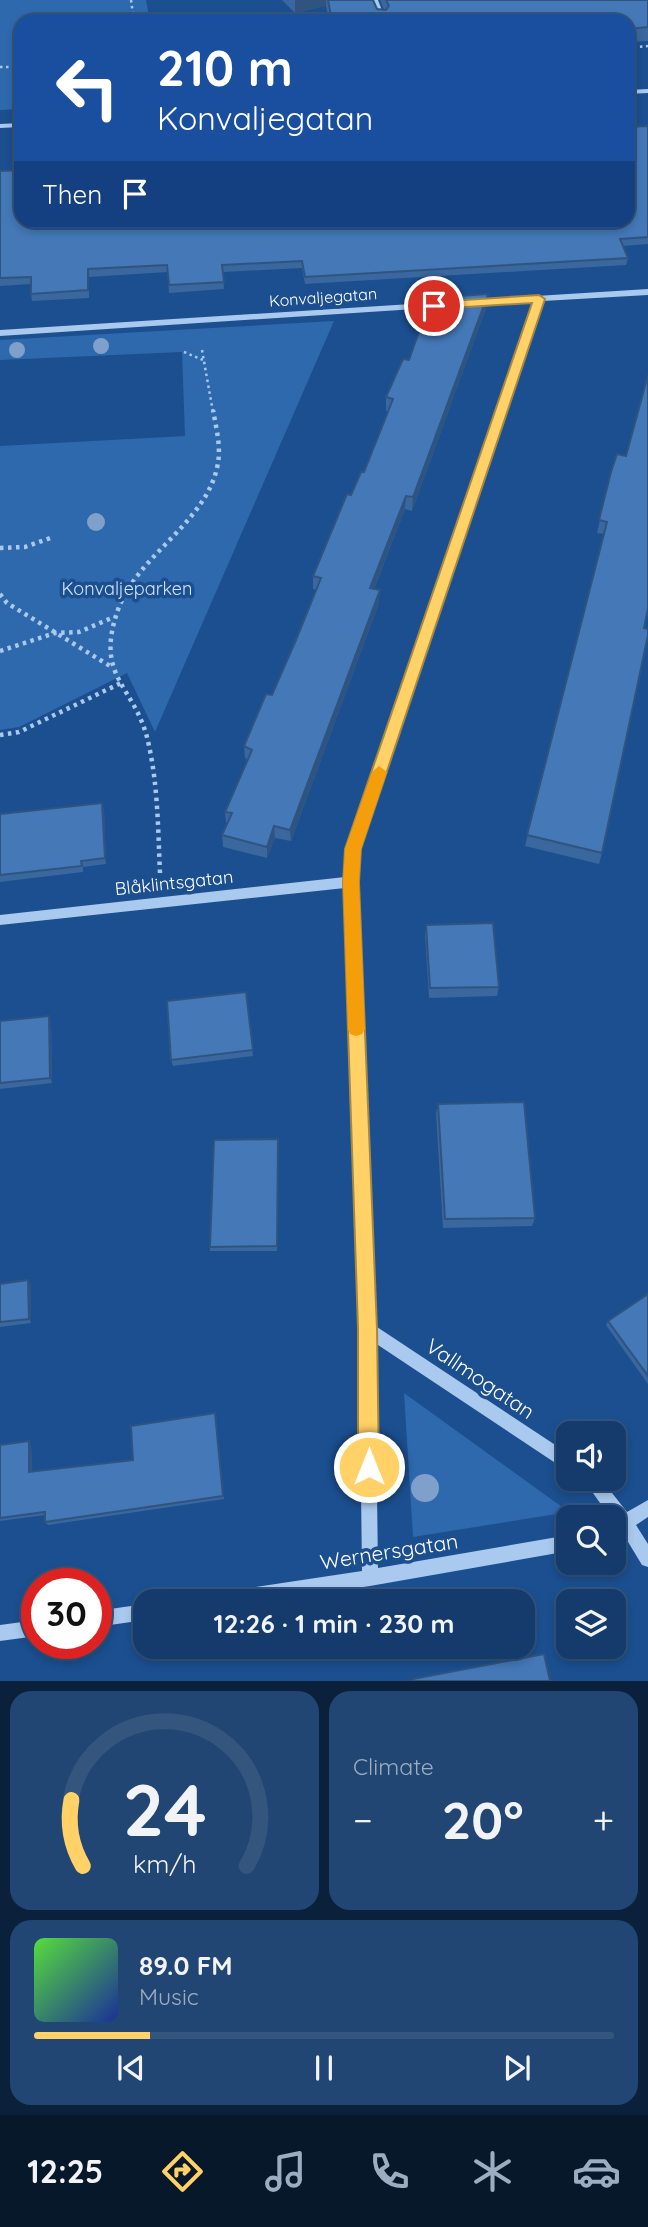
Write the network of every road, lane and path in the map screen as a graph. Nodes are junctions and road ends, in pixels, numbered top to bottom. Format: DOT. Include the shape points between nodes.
graph roads {
  1 [pos="648,292"];
  2 [pos="539,299"];
  3 [pos="199,321"];
  4 [pos="0,333"];
  5 [pos="53,537"];
  6 [pos="0,548"];
  7 [pos="0,594"];
  8 [pos="115,617"];
  9 [pos="55,633"];
  10 [pos="0,651"];
  11 [pos="111,667"];
  12 [pos="121,683"];
  13 [pos="0,735"];
  14 [pos="351,882"];
  15 [pos="162,902"];
  16 [pos="0,920"];
  17 [pos="367,1329"];
  18 [pos="556,1455"];
  19 [pos="648,1508"];
  20 [pos="626,1521"];
  21 [pos="626,1532"];
  22 [pos="556,1545"];
  23 [pos="648,1559"];
  24 [pos="370,1578"];
  25 [pos="296,1589"];
  26 [pos="133,1614"];
  27 [pos="112,1617"];
  28 [pos="21,1630"];
  29 [pos="0,1633"];
  1 -- 2 [label="street, Konvaljegatan"];
  2 -- 3 [label="street, Konvaljegatan"];
  2 -- 14 [label="street" via="353,849"];
  3 -- 4 [label="street, Konvaljegatan"];
  3 -- 8 [label="path" via="219,446 215,477 205,496 151,558"];
  5 -- 6 [label="path" via="25,547"];
  7 -- 9 [label="path"];
  8 -- 9 [label="path" via="79,632"];
  8 -- 11 [label="path"];
  9 -- 10 [label="path"];
  9 -- 11 [label="path"];
  11 -- 12 [label="path"];
  12 -- 13 [label="path" via="19,732"];
  12 -- 15 [label="path" via="144,723 153,765"];
  14 -- 15 [label="street, Blåklintsgatan"];
  14 -- 17 [label="street"];
  15 -- 16 [label="street, Blåklintsgatan"];
  17 -- 18 [label="street, Vallmogatan"];
  17 -- 24 [label="street"];
  19 -- 20 [label="street"];
  21 -- 23 [label="street"];
  22 -- 24 [label="street, Wernersgatan"];
  24 -- 25 [label="street, Wernersgatan"];
  26 -- 27 [label="street"];
  28 -- 29 [label="street"];
}
